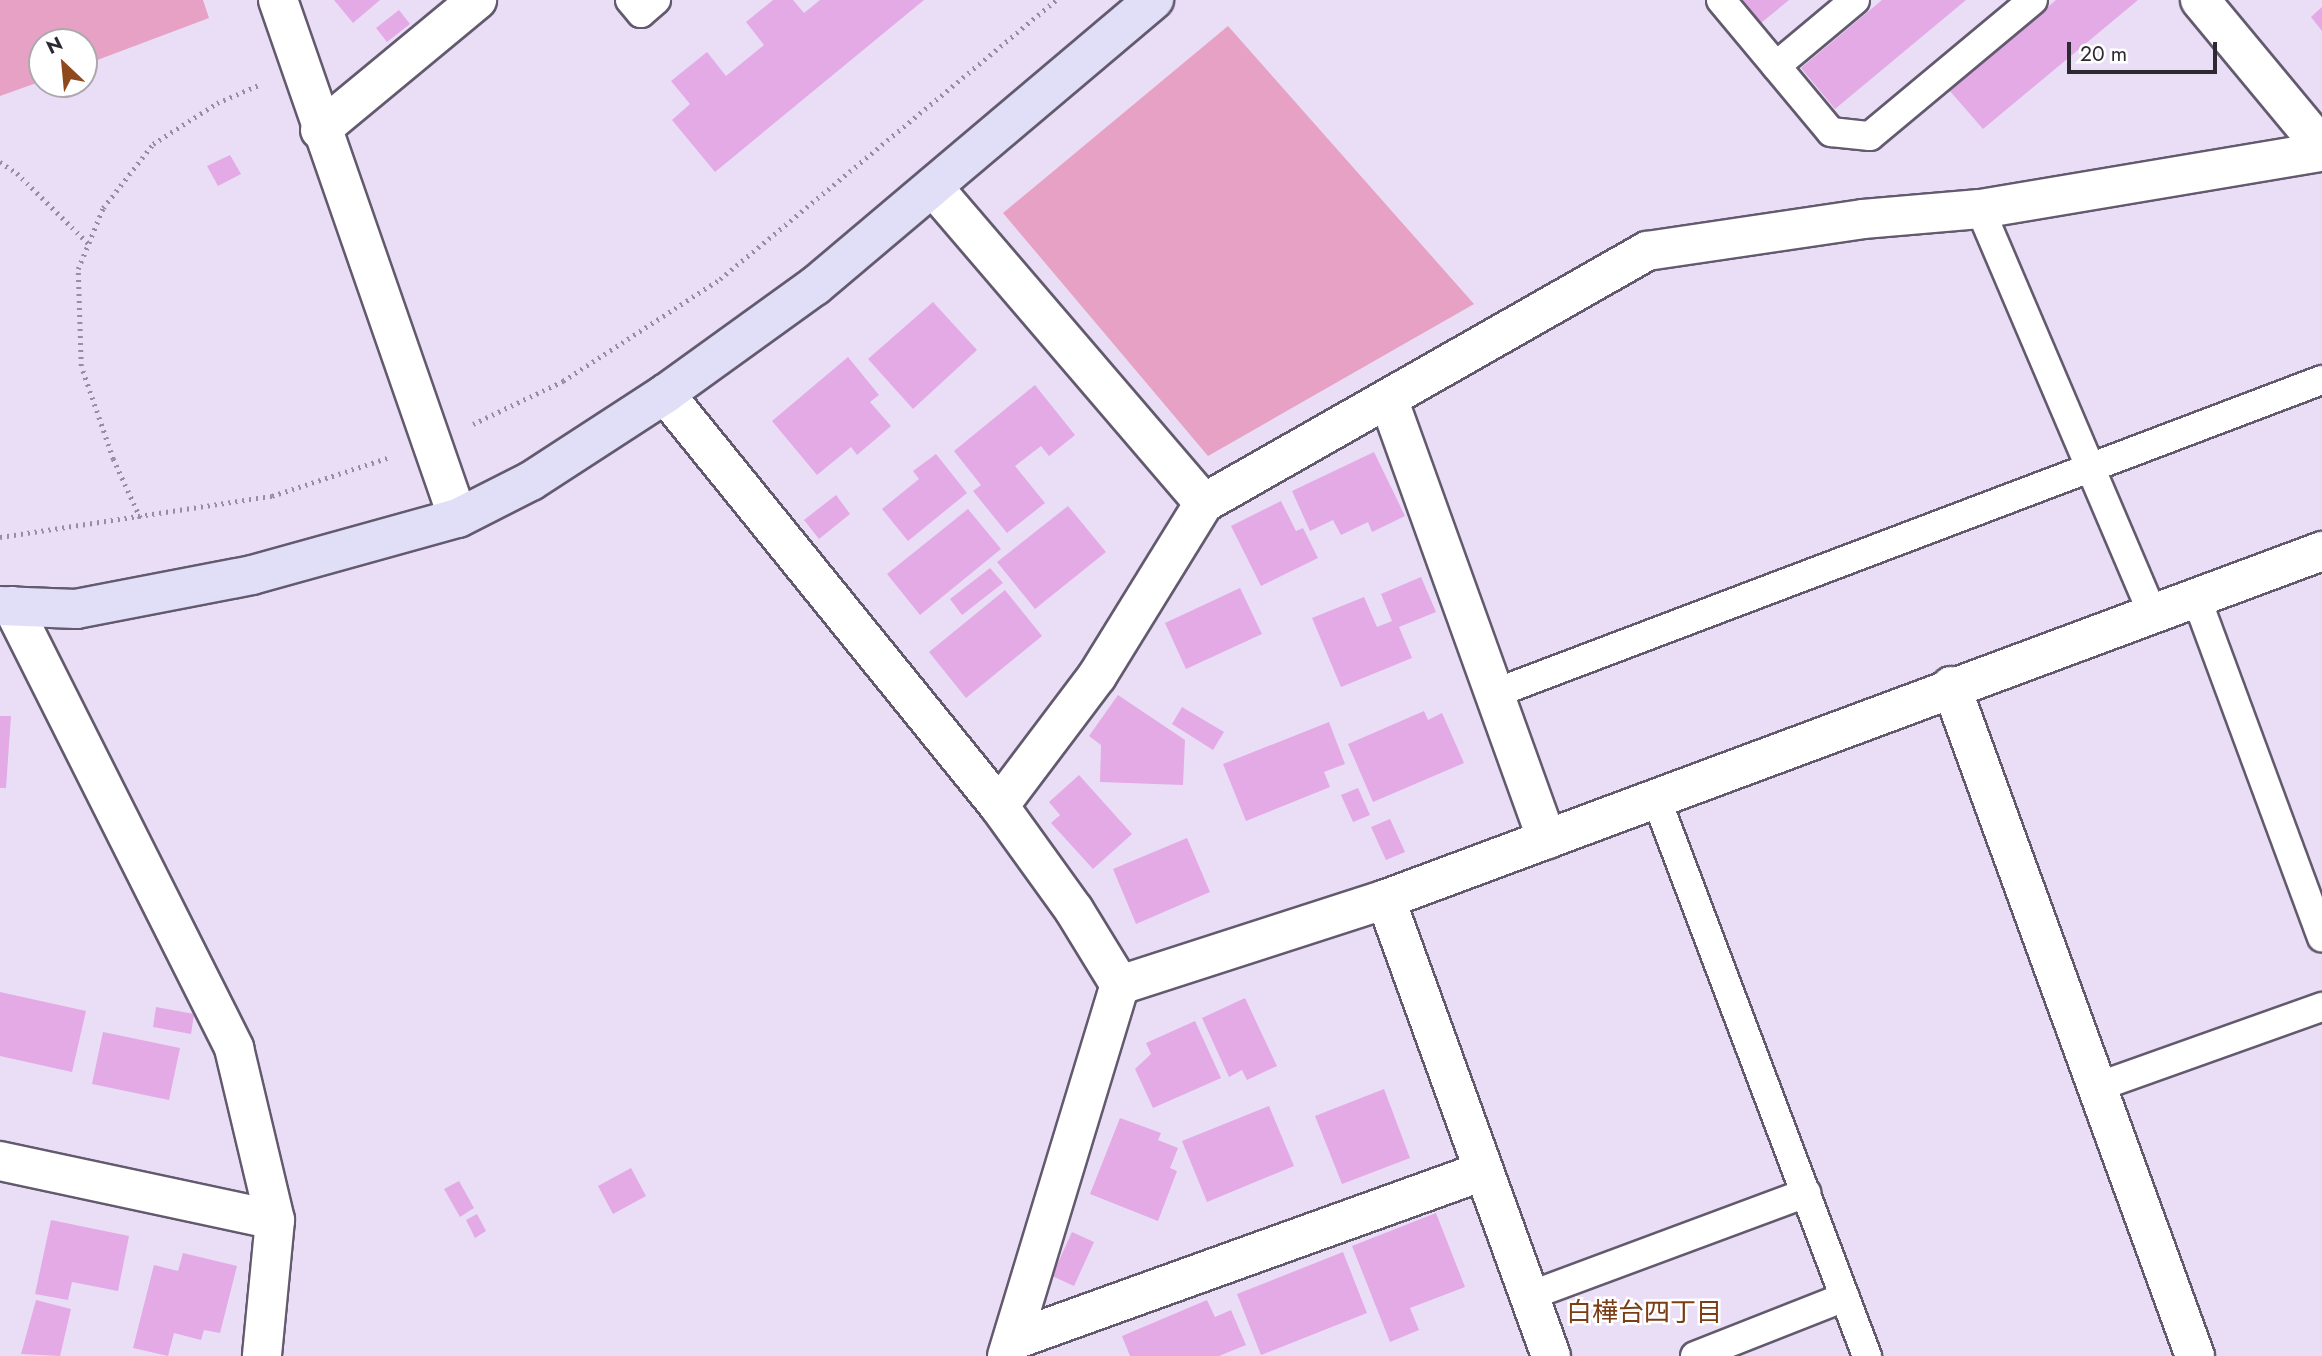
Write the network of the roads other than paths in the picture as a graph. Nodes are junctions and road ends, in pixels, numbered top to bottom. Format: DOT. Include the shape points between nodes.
graph roads {
  1 [pos="278,0"];
  2 [pos="477,0"];
  3 [pos="630,0"];
  4 [pos="656,0"];
  5 [pos="1154,0"];
  6 [pos="1721,0"];
  7 [pos="1855,0"];
  8 [pos="2033,0"];
  9 [pos="2200,0"];
  10 [pos="1776,66"];
  11 [pos="320,130"];
  12 [pos="2322,150"];
  13 [pos="933,187"];
  14 [pos="1980,209"];
  15 [pos="2322,380"];
  16 [pos="666,394"];
  17 [pos="1389,401"];
  18 [pos="2091,471"];
  19 [pos="1204,503"];
  20 [pos="458,518"];
  21 [pos="2322,551"];
  22 [pos="2196,597"];
  23 [pos="6,606"];
  24 [pos="2152,613"];
  25 [pos="1951,686"];
  26 [pos="1493,694"];
  27 [pos="1656,798"];
  28 [pos="999,806"];
  29 [pos="1547,839"];
  30 [pos="1386,899"];
  31 [pos="2322,937"];
  32 [pos="1120,985"];
  33 [pos="2322,1007"];
  34 [pos="2097,1087"];
  35 [pos="0,1161"];
  36 [pos="1483,1171"];
  37 [pos="1806,1194"];
  38 [pos="275,1220"];
  39 [pos="1529,1296"];
  40 [pos="1845,1297"];
  41 [pos="1011,1348"];
  42 [pos="262,1356"];
  43 [pos="1551,1356"];
  44 [pos="1695,1356"];
  45 [pos="1867,1356"];
  46 [pos="2195,1356"];
  1 -- 11 [label="street"];
  2 -- 11 [label="street"];
  3 -- 4 [label="lane" via="641,13"];
  5 -- 13 [label="street"];
  6 -- 10 [label="lane"];
  7 -- 10 [label="lane"];
  8 -- 10 [label="lane" via="1870,136 1831,132"];
  9 -- 12 [label="street"];
  11 -- 20 [label="street"];
  12 -- 14 [label="street"];
  13 -- 16 [label="street" via="815,286"];
  13 -- 19 [label="street"];
  14 -- 17 [label="street" via="1863,219 1647,251"];
  14 -- 18 [label="lane"];
  15 -- 18 [label="lane"];
  16 -- 20 [label="street" via="531,481"];
  16 -- 28 [label="street"];
  17 -- 19 [label="street"];
  17 -- 26 [label="street"];
  18 -- 24 [label="lane"];
  18 -- 26 [label="lane"];
  19 -- 28 [label="street" via="1097,676"];
  20 -- 23 [label="street" via="253,575 76,609"];
  21 -- 22 [label="street"];
  22 -- 24 [label="street"];
  22 -- 31 [label="lane"];
  23 -- 38 [label="street" via="234,1048"];
  24 -- 25 [label="street"];
  25 -- 27 [label="street"];
  25 -- 34 [label="street"];
  26 -- 29 [label="street"];
  27 -- 29 [label="street"];
  27 -- 37 [label="lane"];
  28 -- 32 [label="street" via="1074,910"];
  29 -- 30 [label="street"];
  30 -- 32 [label="street"];
  30 -- 36 [label="street"];
  32 -- 41 [label="street"];
  33 -- 34 [label="lane"];
  34 -- 46 [label="street"];
  35 -- 38 [label="street"];
  36 -- 39 [label="street"];
  36 -- 41 [label="street"];
  37 -- 39 [label="lane"];
  37 -- 40 [label="lane"];
  38 -- 42 [label="street"];
  39 -- 43 [label="street"];
  40 -- 44 [label="lane"];
  40 -- 45 [label="lane"];
}
